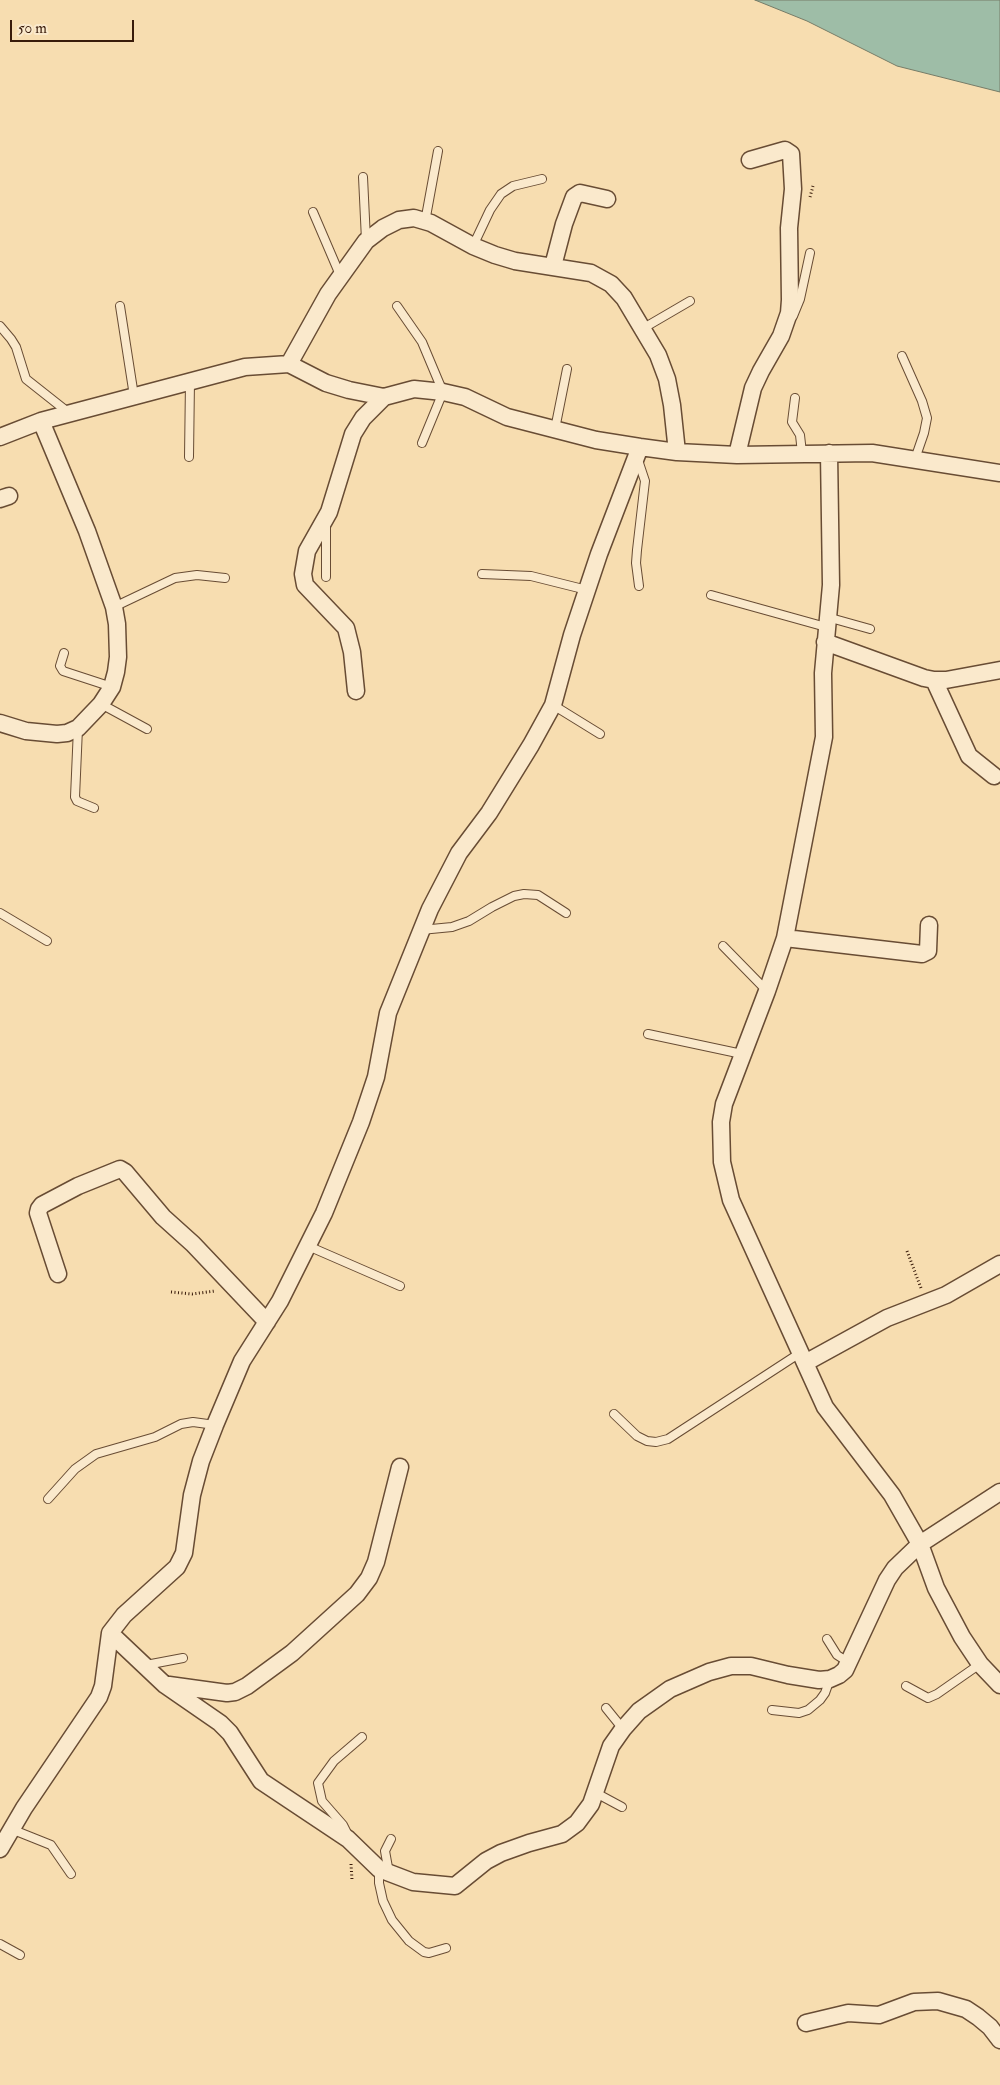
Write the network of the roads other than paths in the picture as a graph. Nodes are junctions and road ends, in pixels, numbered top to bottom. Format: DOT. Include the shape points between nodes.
graph roads {
  1 [pos="438,151"];
  2 [pos="750,160"];
  3 [pos="362,177"];
  4 [pos="542,179"];
  5 [pos="607,198"];
  6 [pos="313,212"];
  7 [pos="425,222"];
  8 [pos="366,241"];
  9 [pos="473,246"];
  10 [pos="810,253"];
  11 [pos="553,266"];
  12 [pos="341,276"];
  13 [pos="690,302"];
  14 [pos="120,306"];
  15 [pos="397,306"];
  16 [pos="786,323"];
  17 [pos="0,326"];
  18 [pos="642,329"];
  19 [pos="902,356"];
  20 [pos="289,364"];
  21 [pos="567,369"];
  22 [pos="190,381"];
  23 [pos="443,392"];
  24 [pos="134,396"];
  25 [pos="384,397"];
  26 [pos="794,398"];
  27 [pos="70,414"];
  28 [pos="41,421"];
  29 [pos="555,429"];
  30 [pos="0,437"];
  31 [pos="422,443"];
  32 [pos="639,451"];
  33 [pos="677,452"];
  34 [pos="802,453"];
  35 [pos="829,453"];
  36 [pos="737,455"];
  37 [pos="189,457"];
  38 [pos="915,459"];
  39 [pos="999,469"];
  40 [pos="326,518"];
  41 [pos="482,574"];
  42 [pos="326,577"];
  43 [pos="225,578"];
  44 [pos="640,586"];
  45 [pos="587,590"];
  46 [pos="711,595"];
  47 [pos="114,607"];
  48 [pos="826,629"];
  49 [pos="870,629"];
  50 [pos="64,653"];
  51 [pos="1000,670"];
  52 [pos="934,680"];
  53 [pos="112,687"];
  54 [pos="356,691"];
  55 [pos="101,704"];
  56 [pos="553,705"];
  57 [pos="0,723"];
  58 [pos="78,728"];
  59 [pos="147,729"];
  60 [pos="600,734"];
  61 [pos="994,776"];
  62 [pos="94,808"];
  63 [pos="0,913"];
  64 [pos="566,913"];
  65 [pos="929,925"];
  66 [pos="421,930"];
  67 [pos="785,938"];
  68 [pos="47,941"];
  69 [pos="723,946"];
  70 [pos="767,991"];
  71 [pos="648,1034"];
  72 [pos="742,1054"];
  73 [pos="308,1246"];
  74 [pos="1000,1264"];
  75 [pos="58,1274"];
  76 [pos="400,1286"];
  77 [pos="267,1322"];
  78 [pos="803,1358"];
  79 [pos="614,1414"];
  80 [pos="214,1425"];
  81 [pos="400,1467"];
  82 [pos="1000,1492"];
  83 [pos="48,1499"];
  84 [pos="920,1544"];
  85 [pos="110,1634"];
  86 [pos="827,1639"];
  87 [pos="183,1658"];
  88 [pos="848,1662"];
  89 [pos="980,1664"];
  90 [pos="143,1666"];
  91 [pos="830,1679"];
  92 [pos="165,1684"];
  93 [pos="1000,1685"];
  94 [pos="906,1686"];
  95 [pos="606,1708"];
  96 [pos="772,1710"];
  97 [pos="623,1729"];
  98 [pos="362,1737"];
  99 [pos="596,1793"];
  100 [pos="622,1807"];
  101 [pos="11,1829"];
  102 [pos="348,1839"];
  103 [pos="391,1839"];
  104 [pos="0,1848"];
  105 [pos="384,1871"];
  106 [pos="71,1874"];
  107 [pos="0,1944"];
  108 [pos="446,1948"];
  109 [pos="20,1955"];
  110 [pos="806,2023"];
  111 [pos="1000,2040"];
  1 -- 7 [label="lane"];
  2 -- 16 [label="street" via="785,150 793,159 789,228 790,300"];
  3 -- 8 [label="lane"];
  4 -- 9 [label="lane" via="514,186 502,194 490,210"];
  5 -- 11 [label="street" via="580,193 574,197"];
  6 -- 12 [label="lane"];
  7 -- 8 [label="street" via="414,218 399,220"];
  7 -- 9 [label="street"];
  8 -- 12 [label="street"];
  9 -- 11 [label="street" via="515,261"];
  10 -- 16 [label="lane" via="798,306"];
  11 -- 18 [label="street" via="591,273 611,284 624,298"];
  12 -- 20 [label="street"];
  13 -- 18 [label="lane"];
  14 -- 24 [label="lane"];
  15 -- 23 [label="lane" via="422,342"];
  16 -- 36 [label="street" via="753,388"];
  17 -- 27 [label="lane" via="16,347 26,379"];
  18 -- 33 [label="street" via="658,355 667,379"];
  19 -- 38 [label="lane" via="927,418"];
  20 -- 22 [label="street" via="245,367"];
  20 -- 25 [label="street" via="326,383"];
  21 -- 29 [label="lane"];
  22 -- 24 [label="street"];
  22 -- 37 [label="lane"];
  23 -- 25 [label="street" via="414,389"];
  23 -- 29 [label="street" via="507,417"];
  23 -- 31 [label="lane"];
  24 -- 27 [label="street"];
  25 -- 40 [label="street" via="363,418 353,434"];
  26 -- 34 [label="lane" via="792,422 800,435"];
  27 -- 28 [label="street"];
  28 -- 30 [label="street"];
  28 -- 47 [label="street" via="87,531"];
  29 -- 32 [label="street"];
  32 -- 33 [label="street"];
  32 -- 44 [label="lane" via="645,481 636,563"];
  32 -- 45 [label="street"];
  33 -- 36 [label="street"];
  34 -- 35 [label="street"];
  34 -- 36 [label="street"];
  35 -- 38 [label="street" via="872,453"];
  35 -- 48 [label="street" via="831,585"];
  38 -- 39 [label="street"];
  40 -- 42 [label="lane"];
  40 -- 54 [label="street" via="307,551 303,579 346,628"];
  41 -- 45 [label="lane" via="531,576"];
  43 -- 47 [label="lane" via="197,575 175,578"];
  45 -- 56 [label="street"];
  46 -- 48 [label="lane"];
  47 -- 53 [label="street" via="118,657"];
  48 -- 49 [label="lane"];
  48 -- 52 [label="street"];
  48 -- 67 [label="street" via="824,737"];
  50 -- 53 [label="lane" via="60,666 63,671"];
  51 -- 52 [label="street"];
  52 -- 61 [label="street" via="969,756"];
  53 -- 55 [label="street"];
  55 -- 58 [label="street"];
  55 -- 59 [label="lane"];
  56 -- 60 [label="lane"];
  56 -- 66 [label="street" via="489,813 459,853"];
  57 -- 58 [label="street" via="26,731 57,734"];
  58 -- 62 [label="lane" via="75,797"];
  63 -- 68 [label="lane"];
  64 -- 66 [label="lane" via="538,896 524,894 452,928"];
  65 -- 67 [label="street" via="928,951 922,954"];
  66 -- 73 [label="street" via="388,1013 376,1077 362,1122"];
  67 -- 70 [label="street"];
  69 -- 70 [label="lane"];
  70 -- 72 [label="street"];
  71 -- 72 [label="lane"];
  72 -- 78 [label="street" via="724,1104 722,1162 731,1200"];
  73 -- 76 [label="lane"];
  73 -- 77 [label="street"];
  74 -- 78 [label="street" via="946,1295 887,1318"];
  75 -- 77 [label="street" via="39,1209 78,1186 120,1170"];
  77 -- 80 [label="street" via="242,1361"];
  78 -- 79 [label="lane" via="656,1442 637,1436"];
  78 -- 84 [label="street" via="825,1406 892,1495"];
  80 -- 83 [label="lane" via="182,1424 156,1437 96,1454 75,1469"];
  80 -- 85 [label="street" via="192,1495 184,1552 177,1567 124,1615"];
  81 -- 92 [label="street" via="376,1562 357,1594 292,1653 241,1689 227,1693"];
  82 -- 84 [label="street"];
  84 -- 88 [label="street" via="886,1580"];
  84 -- 89 [label="street" via="936,1588"];
  85 -- 90 [label="street"];
  85 -- 101 [label="street" via="104,1686 99,1697"];
  86 -- 88 [label="lane" via="837,1655"];
  87 -- 90 [label="lane"];
  88 -- 91 [label="street" via="845,1670"];
  89 -- 93 [label="street"];
  89 -- 94 [label="lane" via="928,1698"];
  90 -- 92 [label="street"];
  91 -- 96 [label="lane" via="825,1693 808,1710 799,1713"];
  91 -- 97 [label="street" via="788,1675 751,1666 731,1666 670,1688 639,1711"];
  92 -- 102 [label="street" via="230,1733 261,1781"];
  95 -- 97 [label="lane"];
  97 -- 99 [label="street" via="611,1746"];
  98 -- 102 [label="lane" via="334,1761 318,1784 322,1801 343,1825"];
  99 -- 100 [label="lane"];
  99 -- 105 [label="street" via="577,1822 562,1834 501,1853 455,1886 413,1882"];
  101 -- 104 [label="street"];
  101 -- 106 [label="lane" via="50,1845"];
  102 -- 105 [label="street"];
  103 -- 105 [label="lane" via="385,1851"];
  105 -- 108 [label="lane" via="379,1883 392,1920 409,1941 424,1952"];
  107 -- 109 [label="lane"];
  110 -- 111 [label="street" via="848,2013 879,2015 914,2002 938,2001 978,2016"];
}
